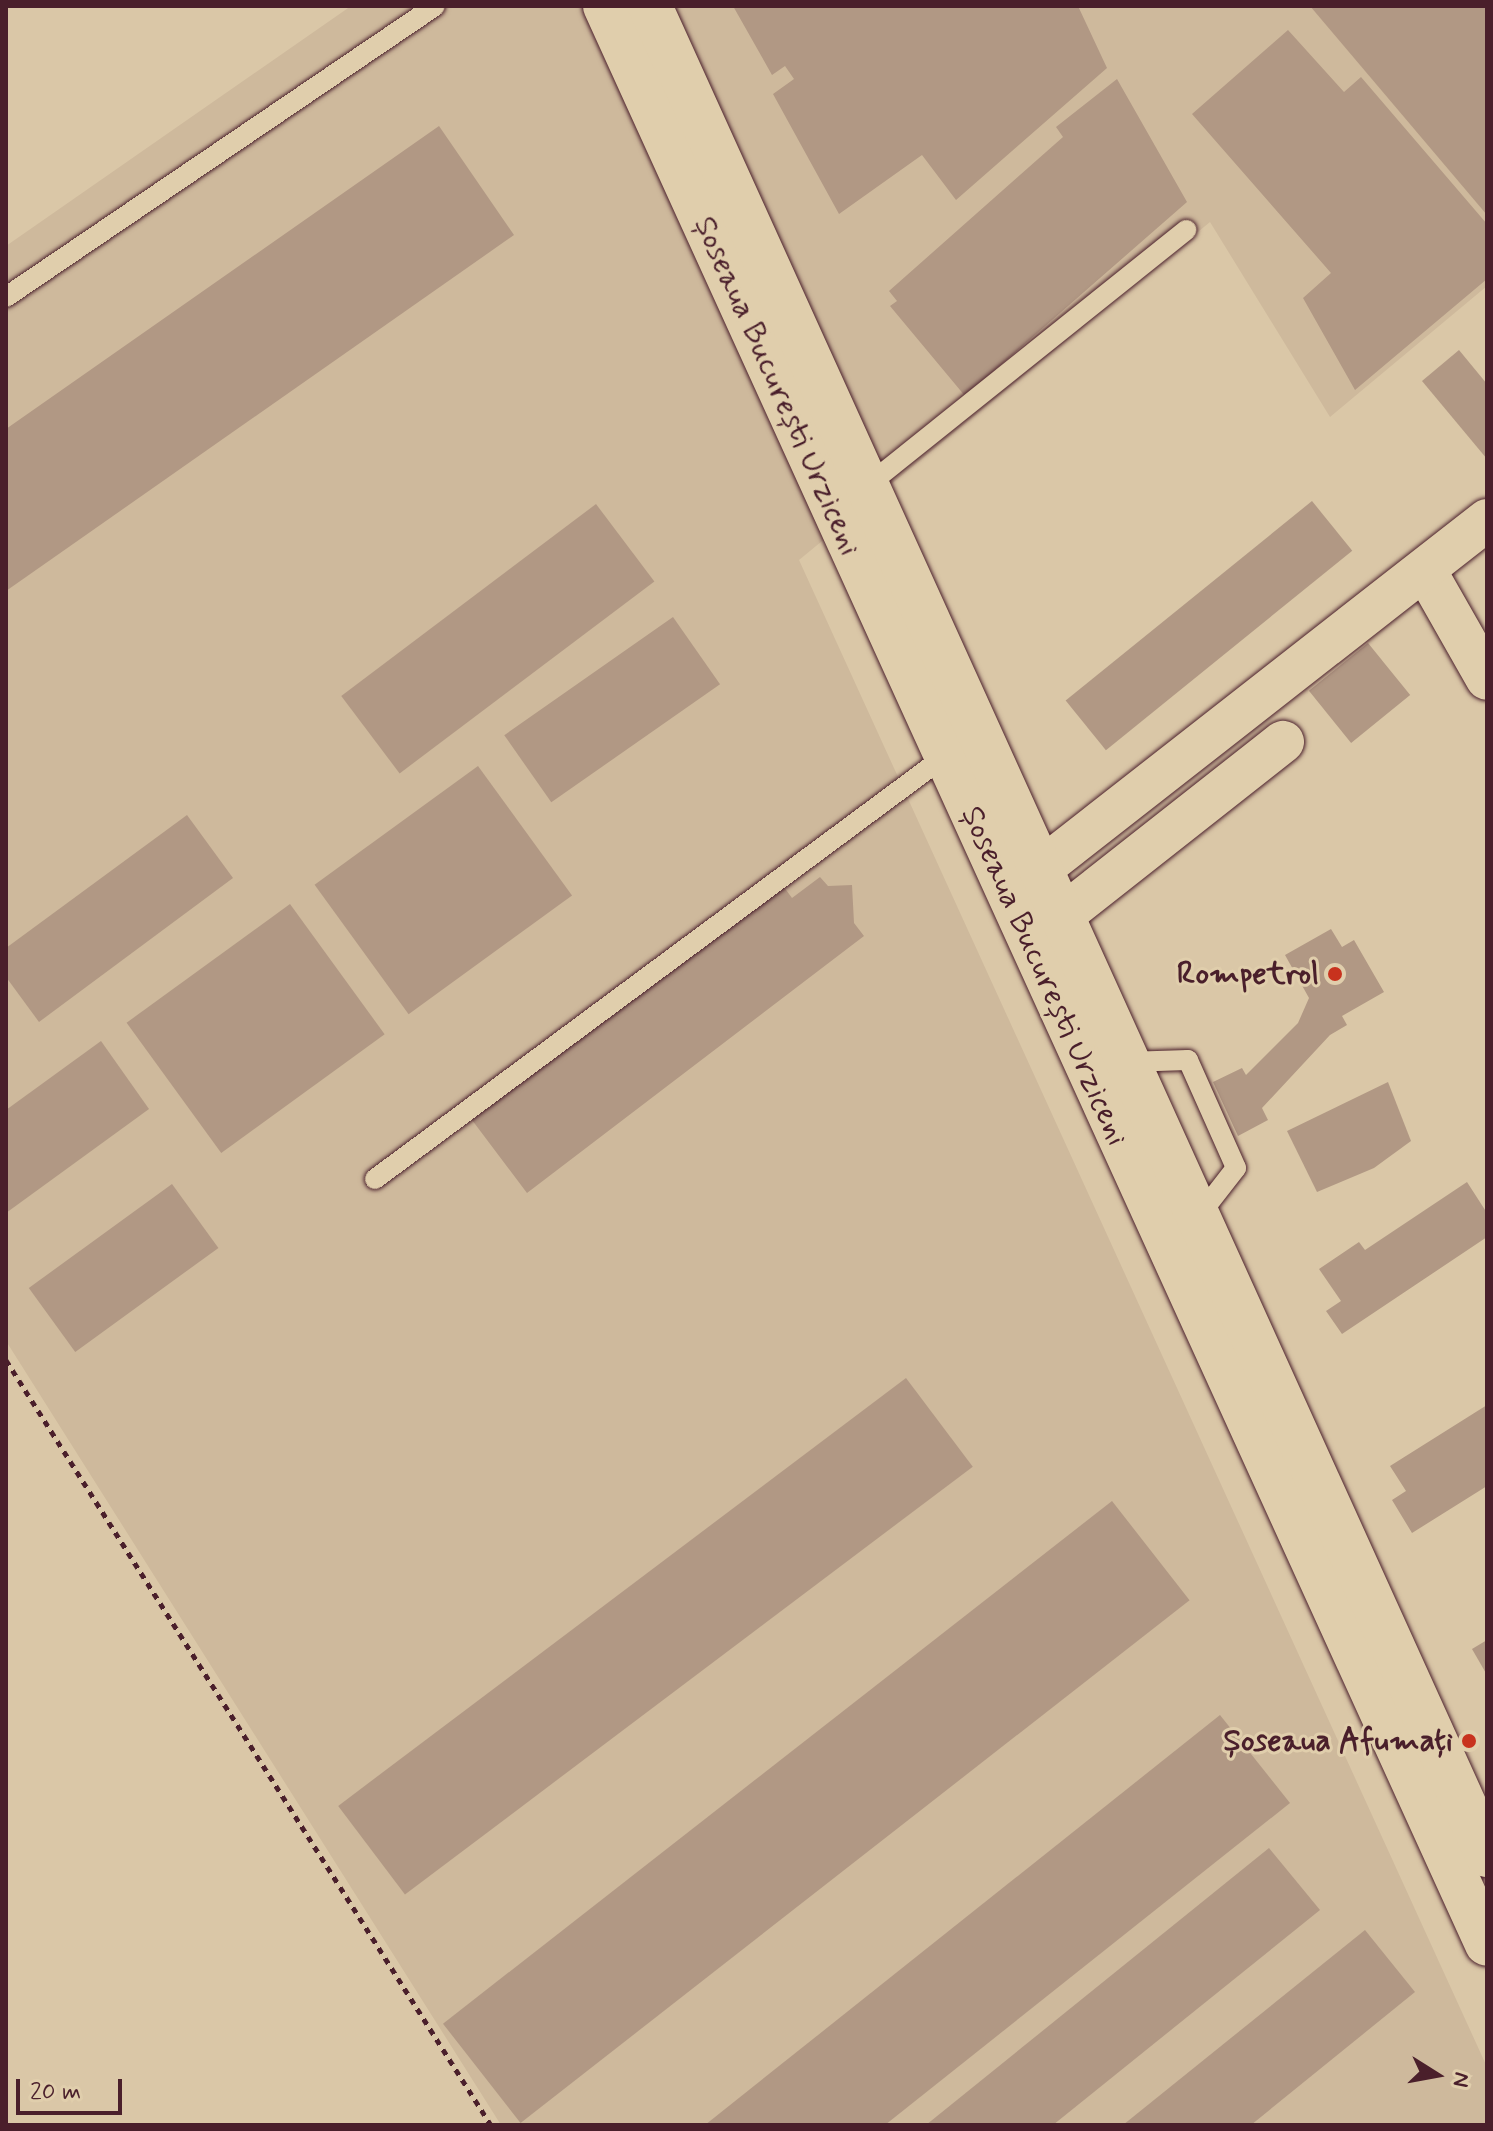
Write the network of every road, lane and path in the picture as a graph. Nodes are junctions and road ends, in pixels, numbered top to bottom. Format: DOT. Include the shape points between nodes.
graph roads {
  1 [pos="435,6"];
  2 [pos="605,6"];
  3 [pos="650,6"];
  4 [pos="1186,230"];
  5 [pos="6,297"];
  6 [pos="868,485"];
  7 [pos="1487,520"];
  8 [pos="1425,570"];
  9 [pos="1487,679"];
  10 [pos="1283,742"];
  11 [pos="944,757"];
  12 [pos="1042,868"];
  13 [pos="1063,915"];
  14 [pos="375,1179"];
  15 [pos="6,1360"];
  16 [pos="1487,1855"];
  17 [pos="1487,1944"];
  18 [pos="491,2125"];
  1 -- 5 [label="lane"];
  2 -- 11 [label="highway, Șoseaua București Urziceni"];
  3 -- 6 [label="highway, Șoseaua București Urziceni"];
  4 -- 6 [label="lane"];
  6 -- 12 [label="highway, Șoseaua București Urziceni"];
  7 -- 8 [label="street"];
  8 -- 9 [label="street"];
  8 -- 12 [label="street"];
  10 -- 13 [label="street"];
  11 -- 14 [label="lane"];
  11 -- 17 [label="highway, Șoseaua București Urziceni"];
  12 -- 13 [label="highway, Șoseaua București Urziceni"];
  13 -- 16 [label="highway, Șoseaua București Urziceni"];
  15 -- 18 [label="path"];
}
